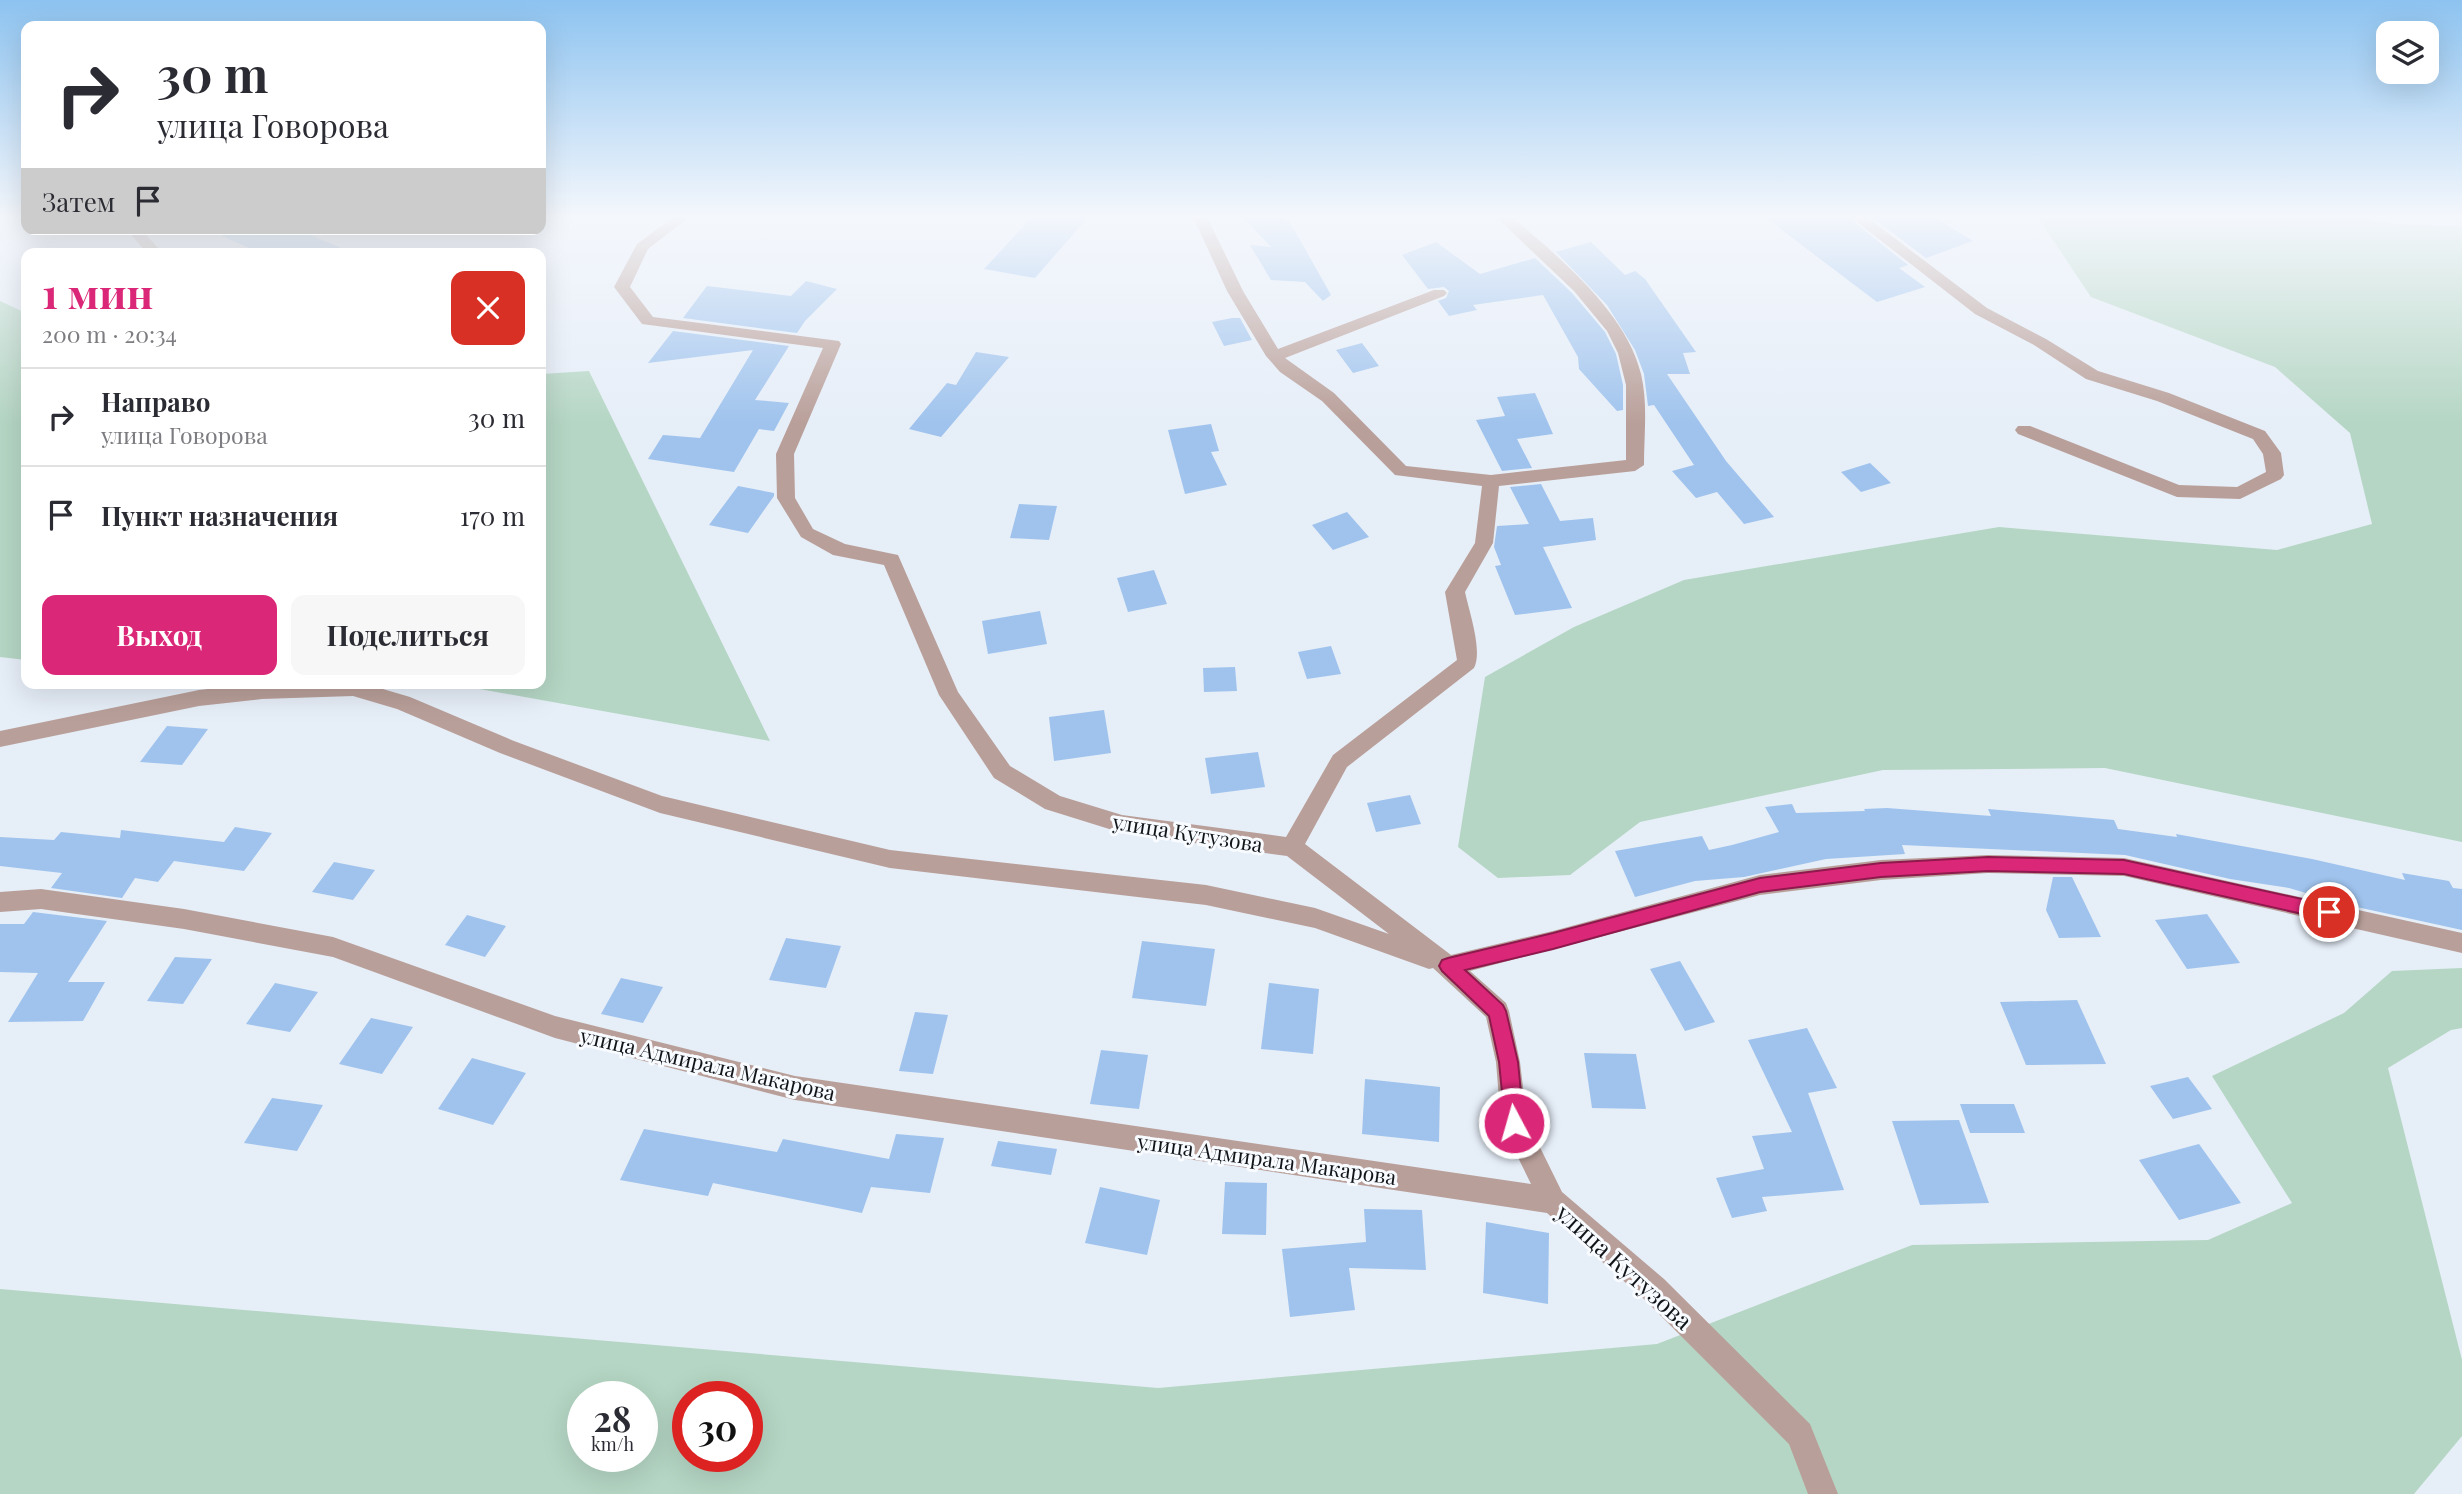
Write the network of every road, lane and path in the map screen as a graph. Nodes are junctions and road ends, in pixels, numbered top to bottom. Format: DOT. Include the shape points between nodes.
graph roads {
  1 [pos="623,285"];
  2 [pos="1232,285"];
  3 [pos="1576,285"];
  4 [pos="1947,285"];
  5 [pos="1439,293"];
  6 [pos="1274,356"];
  7 [pos="2024,430"];
  8 [pos="1491,481"];
  9 [pos="323,689"];
  10 [pos="356,689"];
  11 [pos="0,739"];
  12 [pos="1292,848"];
  13 [pos="0,902"];
  14 [pos="2462,943"];
  15 [pos="1448,966"];
  16 [pos="1553,1201"];
  17 [pos="1822,1494"];
  1 -- 12 [label="street, улица Кутузова" via="648,321 833,344 785,454 786,498 807,533 840,550 891,561 949,695 1002,772 1053,803 1122,824"];
  2 -- 6 [label="street"];
  3 -- 8 [label="street" via="1622,340 1633,374 1635,466"];
  4 -- 7 [label="street" via="1981,311 2092,375 2259,435 2272,453 2274,475 2240,493 2177,491"];
  5 -- 6 [label="street"];
  6 -- 8 [label="street" via="1328,397 1401,471"];
  8 -- 12 [label="street, улица Кутузова" via="1484,543 1455,592 1467,663 1340,761"];
  9 -- 11 [label="street" via="199,698"];
  10 -- 15 [label="street" via="660,804 890,859 1206,895 1315,918"];
  12 -- 15 [label="street, улица Кутузова"];
  13 -- 16 [label="street, улица Адмирала Макарова" via="41,899 184,919 332,947 555,1027 795,1088"];
  14 -- 15 [label="street" via="2124,867 1988,864 1881,870 1760,885"];
  15 -- 16 [label="street, улица Кутузова" via="1497,1011 1514,1123"];
  16 -- 17 [label="street, улица Кутузова" via="1654,1289 1800,1434"];
}
